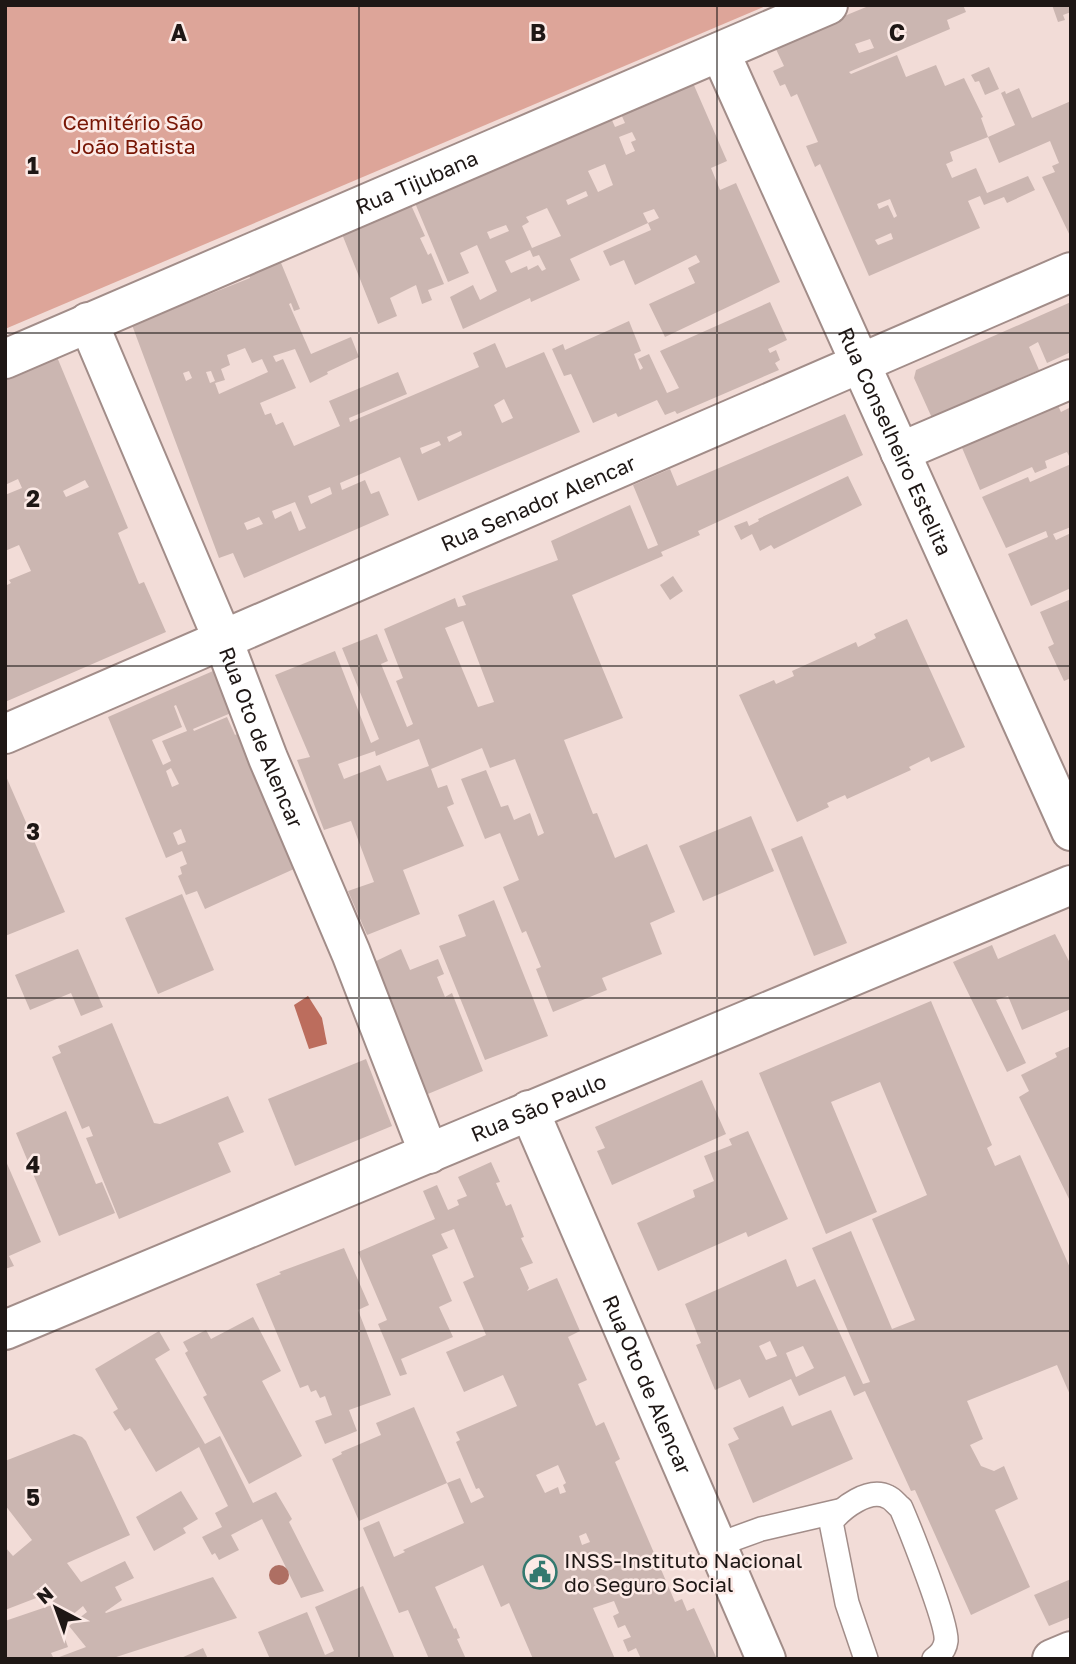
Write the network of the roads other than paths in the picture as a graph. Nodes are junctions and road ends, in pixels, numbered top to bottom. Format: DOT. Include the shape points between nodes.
graph roads {
  1 [pos="828,5"];
  2 [pos="720,52"];
  3 [pos="1071,272"];
  4 [pos="88,322"];
  5 [pos="5,359"];
  6 [pos="860,362"];
  7 [pos="1071,379"];
  8 [pos="900,452"];
  9 [pos="223,640"];
  10 [pos="5,734"];
  11 [pos="1071,831"];
  12 [pos="1071,885"];
  13 [pos="529,1110"];
  14 [pos="429,1154"];
  15 [pos="5,1330"];
  16 [pos="839,1511"];
  17 [pos="717,1545"];
  18 [pos="1071,1651"];
  19 [pos="766,1659"];
  20 [pos="866,1659"];
  21 [pos="934,1659"];
  22 [pos="1052,1659"];
  1 -- 2 [label="street, Rua Tijubana"];
  2 -- 4 [label="street, Rua Tijubana"];
  2 -- 6 [label="street, Rua Conselheiro Estelita"];
  3 -- 6 [label="street, Rua Senador Alencar"];
  4 -- 5 [label="street, Rua Tijubana"];
  4 -- 9 [label="street, Rua Oto de Alencar"];
  6 -- 8 [label="street, Rua Conselheiro Estelita"];
  6 -- 9 [label="street, Rua Senador Alencar"];
  7 -- 8 [label="street"];
  8 -- 11 [label="street, Rua Conselheiro Estelita"];
  9 -- 10 [label="street, Rua Senador Alencar"];
  9 -- 14 [label="street, Rua Oto de Alencar"];
  12 -- 13 [label="street, Rua São Paulo"];
  13 -- 14 [label="street, Rua São Paulo"];
  13 -- 17 [label="street, Rua Oto de Alencar"];
  14 -- 15 [label="street, Rua São Paulo"];
  16 -- 17 [label="lane" via="761,1529"];
  16 -- 20 [label="lane" via="831,1522 831,1532"];
  16 -- 21 [label="lane" via="876,1494 889,1497 901,1508 946,1638"];
  17 -- 19 [label="street, Rua Oto de Alencar"];
  18 -- 22 [label="street"];
}
